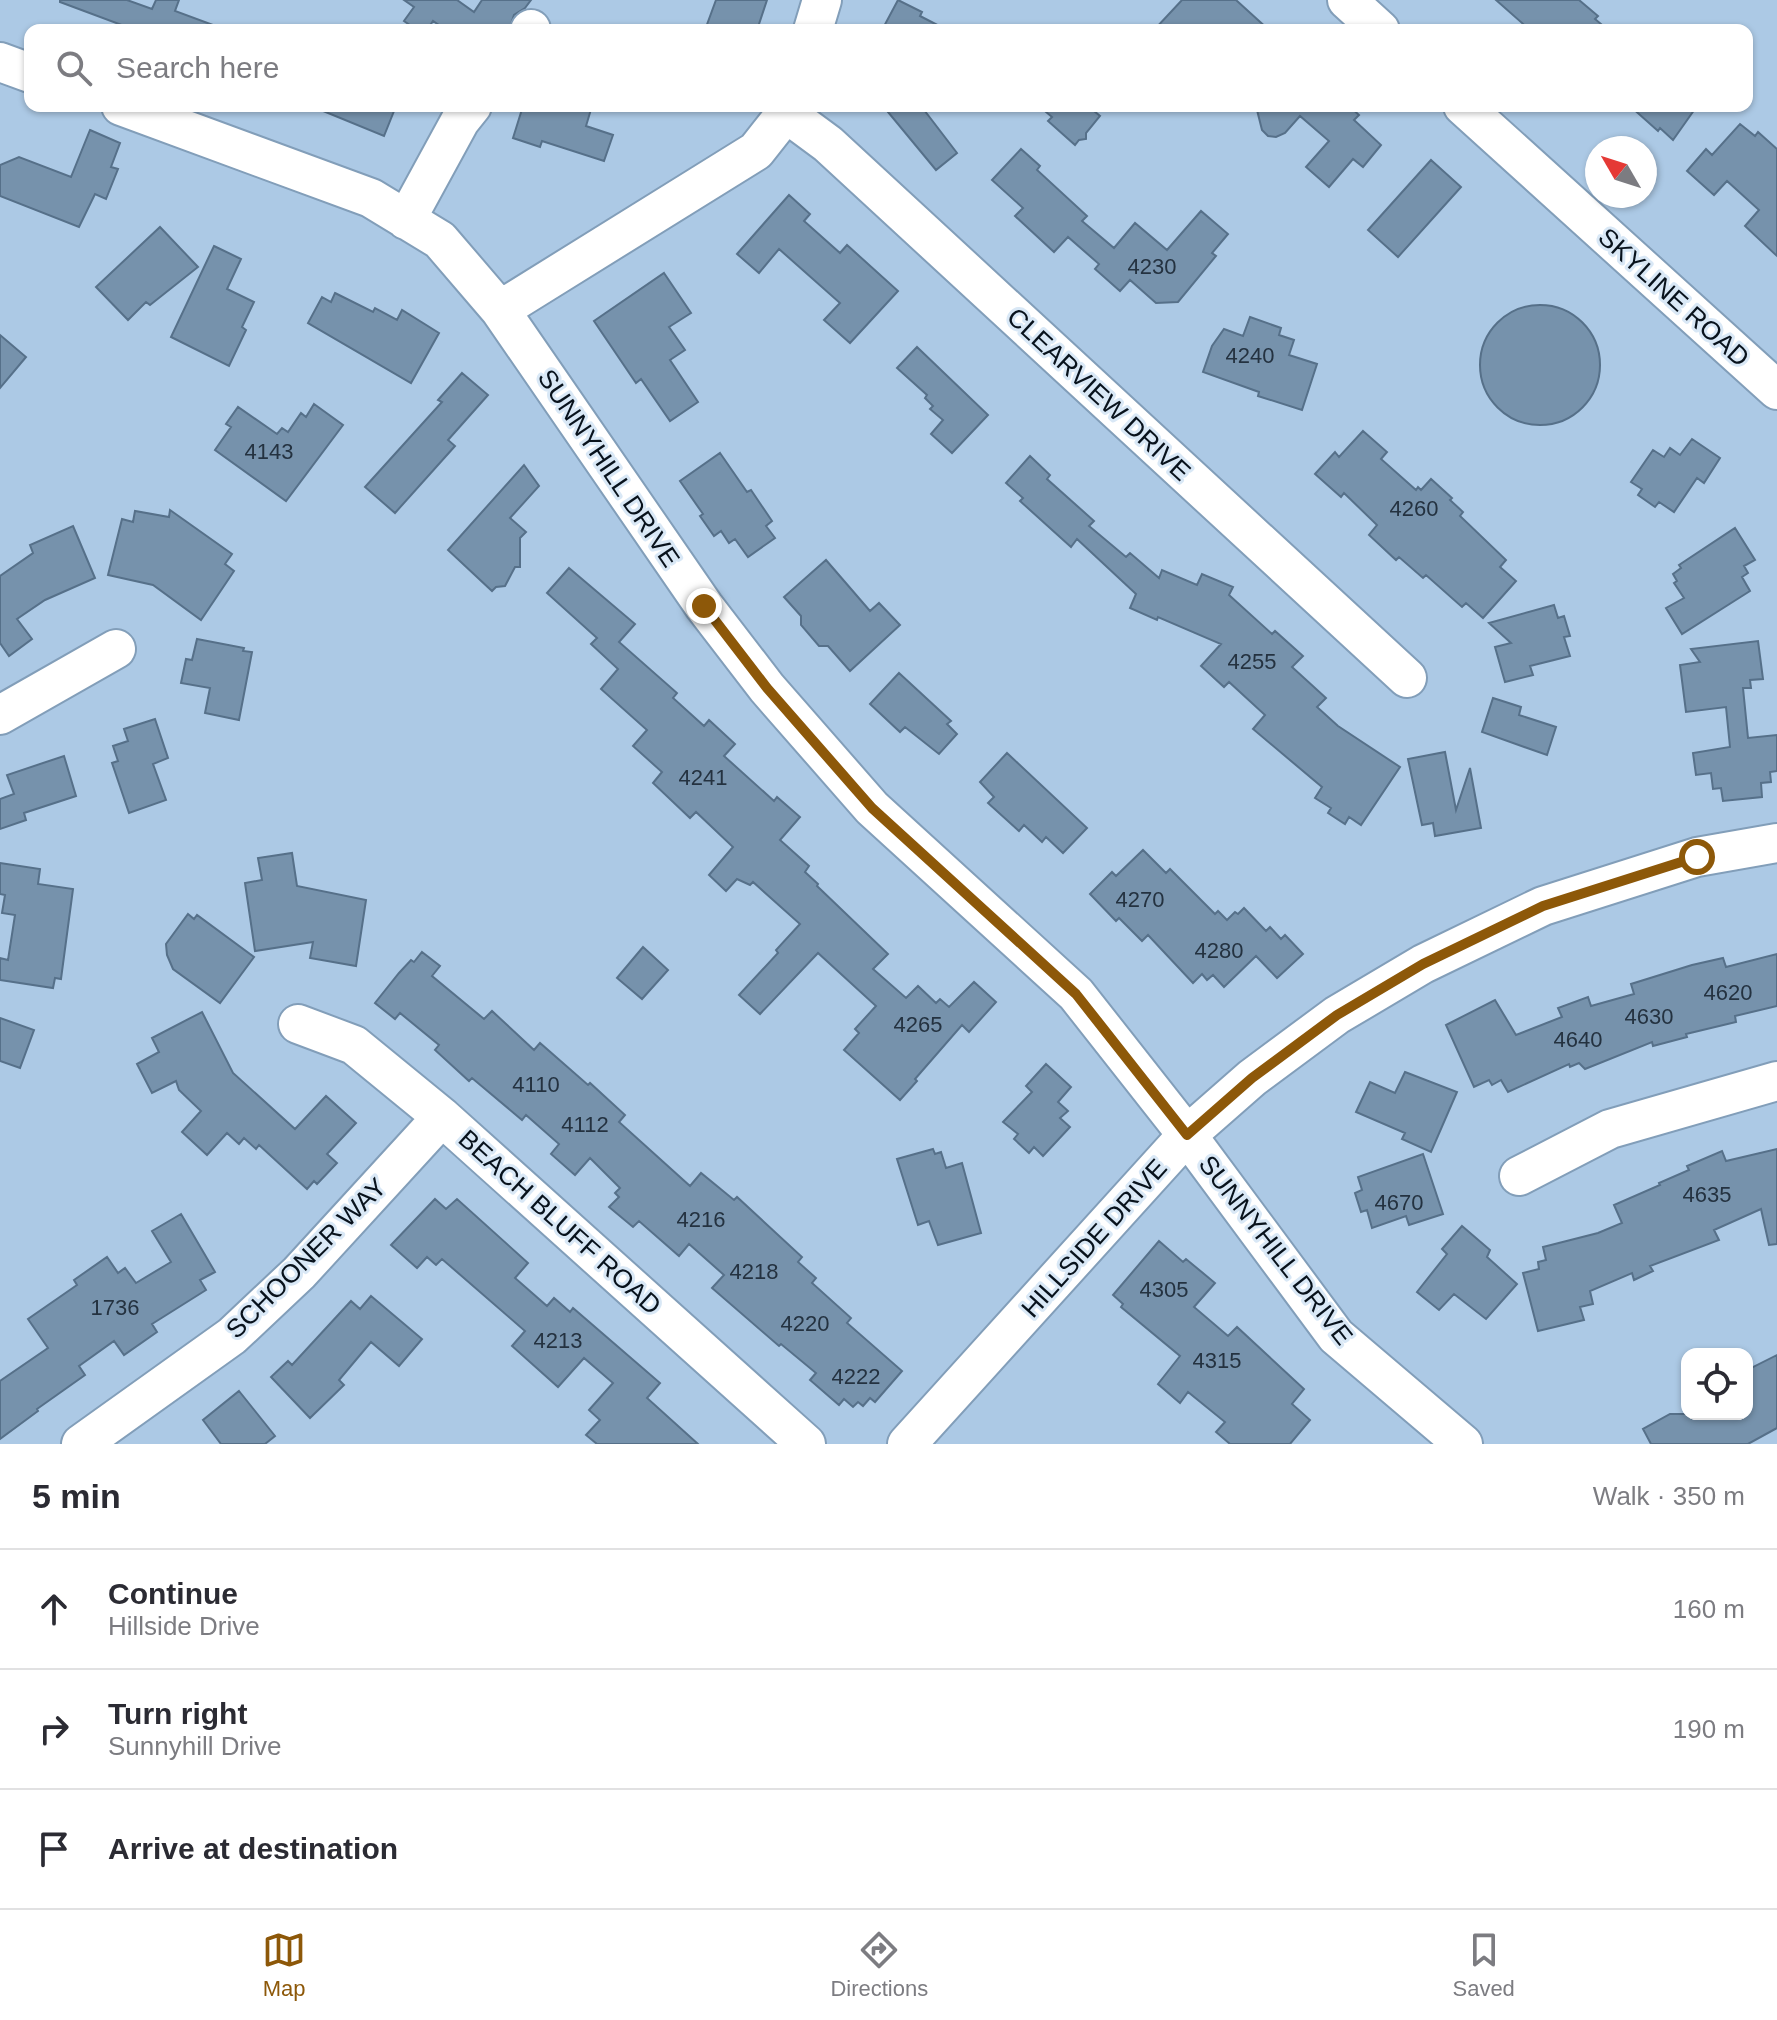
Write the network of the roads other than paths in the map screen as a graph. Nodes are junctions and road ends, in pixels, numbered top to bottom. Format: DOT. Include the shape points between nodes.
graph roads {
  1 [pos="822,0"];
  2 [pos="1347,0"];
  3 [pos="815,24"];
  4 [pos="1373,24"];
  5 [pos="0,62"];
  6 [pos="24,71"];
  7 [pos="137,112"];
  8 [pos="467,112"];
  9 [pos="786,112"];
  10 [pos="790,112"];
  11 [pos="1470,112"];
  12 [pos="406,220"];
  13 [pos="500,310"];
  14 [pos="1777,390"];
  15 [pos="116,649"];
  16 [pos="1407,678"];
  17 [pos="0,715"];
  18 [pos="1777,843"];
  19 [pos="298,1024"];
  20 [pos="1777,1081"];
  21 [pos="442,1117"];
  22 [pos="1187,1135"];
  23 [pos="1519,1176"];
  24 [pos="81,1444"];
  25 [pos="806,1444"];
  26 [pos="907,1444"];
  27 [pos="1463,1444"];
  1 -- 3 [label="street"];
  2 -- 4 [label="street"];
  5 -- 6 [label="street"];
  7 -- 12 [label="street, SUNNYHILL DRIVE" via="371,198"];
  8 -- 12 [label="street"];
  9 -- 13 [label="street" via="756,151"];
  10 -- 16 [label="street, CLEARVIEW DRIVE"];
  11 -- 14 [label="street, SKYLINE ROAD"];
  12 -- 13 [label="street, SUNNYHILL DRIVE" via="440,240"];
  13 -- 22 [label="street, SUNNYHILL DRIVE" via="704,606 767,688 872,808 1076,994"];
  15 -- 17 [label="street"];
  18 -- 22 [label="street, HILLSIDE DRIVE" via="1697,857 1543,906 1423,964 1337,1015"];
  19 -- 21 [label="street, BEACH BLUFF ROAD" via="354,1045"];
  20 -- 23 [label="street" via="1610,1129"];
  21 -- 24 [label="street, SCHOONER WAY" via="299,1273 232,1336"];
  21 -- 25 [label="street, BEACH BLUFF ROAD"];
  22 -- 26 [label="street, HILLSIDE DRIVE"];
  22 -- 27 [label="street, SUNNYHILL DRIVE" via="1336,1336"];
}
